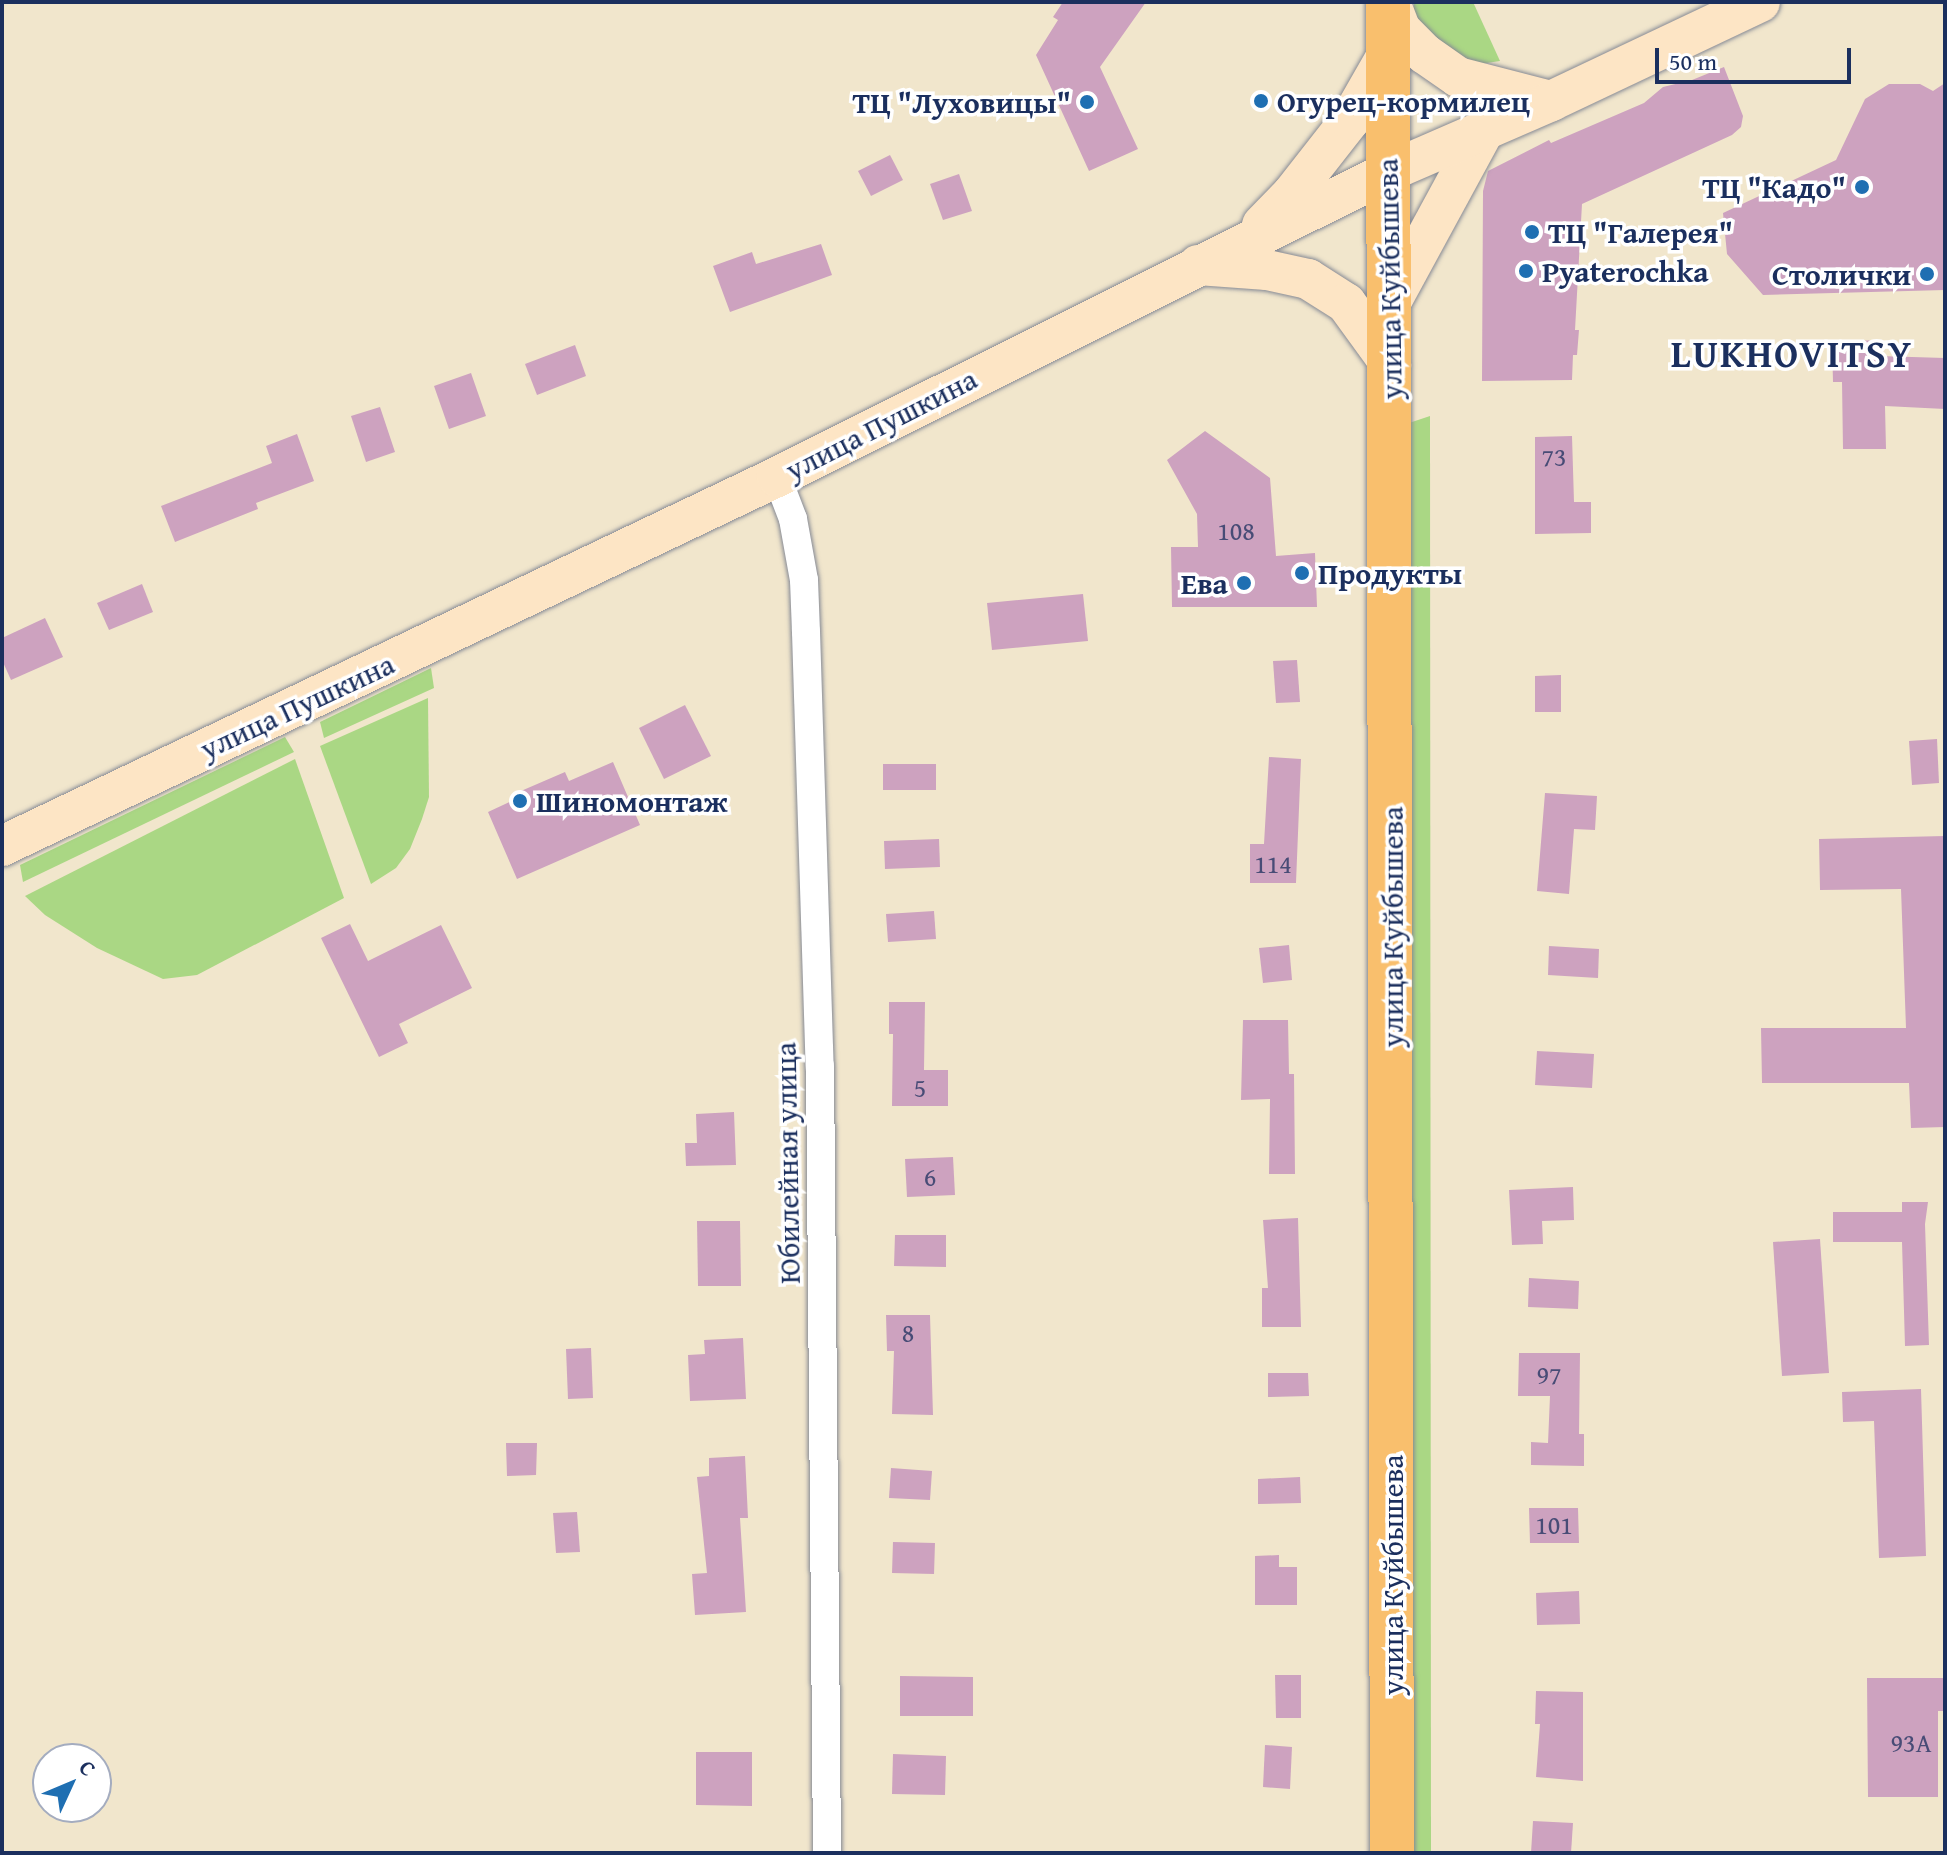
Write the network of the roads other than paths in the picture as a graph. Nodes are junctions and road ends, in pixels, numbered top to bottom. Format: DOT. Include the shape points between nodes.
graph roads {
  1 [pos="1389,2"];
  2 [pos="1760,2"];
  3 [pos="1386,57"];
  4 [pos="1551,101"];
  5 [pos="1484,131"];
  6 [pos="1388,172"];
  7 [pos="1245,242"];
  8 [pos="1198,265"];
  9 [pos="1390,304"];
  10 [pos="1391,365"];
  11 [pos="777,477"];
  12 [pos="2,846"];
  13 [pos="827,1853"];
  14 [pos="1392,1853"];
  1 -- 3 [label="highway, улица Куйбышева"];
  1 -- 4 [label="main road" via="1401,30 1458,77"];
  2 -- 4 [label="main road, улица Пушкина"];
  3 -- 6 [label="highway, улица Куйбышева"];
  3 -- 7 [label="main road" via="1350,120 1292,194"];
  4 -- 5 [label="main road, улица Пушкина"];
  5 -- 6 [label="main road, улица Пушкина"];
  5 -- 9 [label="main road"];
  6 -- 7 [label="main road, улица Пушкина"];
  6 -- 9 [label="highway, улица Куйбышева"];
  7 -- 8 [label="main road, улица Пушкина"];
  8 -- 10 [label="main road" via="1308,279 1346,303"];
  8 -- 11 [label="main road, улица Пушкина"];
  9 -- 10 [label="highway, улица Куйбышева"];
  10 -- 14 [label="highway, улица Куйбышева"];
  11 -- 12 [label="main road, улица Пушкина"];
  11 -- 13 [label="street, Юбилейная улица" via="793,519 805,606 820,1066"];
}
